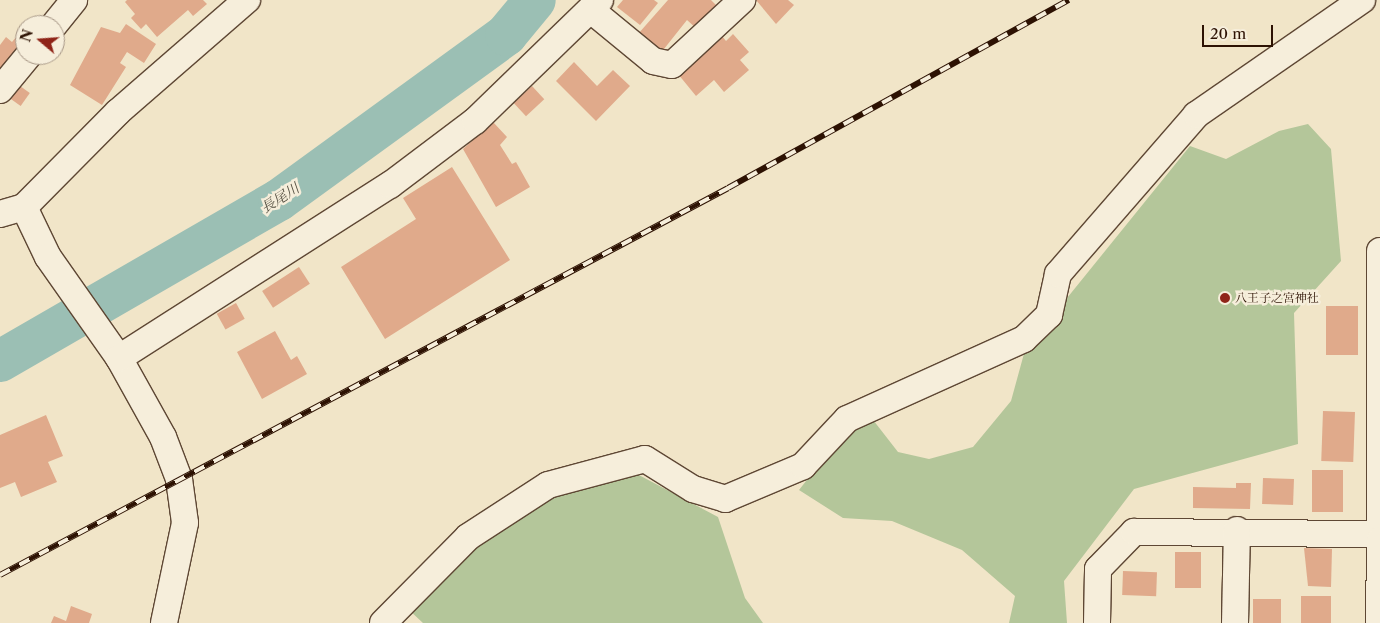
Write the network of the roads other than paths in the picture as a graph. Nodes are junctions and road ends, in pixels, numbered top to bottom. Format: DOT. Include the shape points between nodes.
graph roads {
  1 [pos="74,0"];
  2 [pos="247,0"];
  3 [pos="742,0"];
  4 [pos="1362,0"];
  5 [pos="596,5"];
  6 [pos="62,15"];
  7 [pos="21,65"];
  8 [pos="0,90"];
  9 [pos="12,211"];
  10 [pos="1380,251"];
  11 [pos="119,358"];
  12 [pos="1380,523"];
  13 [pos="1237,530"];
  14 [pos="1380,534"];
  15 [pos="1380,540"];
  16 [pos="164,623"];
  17 [pos="383,623"];
  18 [pos="1097,623"];
  19 [pos="1235,623"];
  20 [pos="1379,623"];
  1 -- 6 [label="street"];
  2 -- 9 [label="street" via="118,112"];
  3 -- 5 [label="street" via="672,65 653,61"];
  4 -- 17 [label="street" via="1196,115 1058,274 1049,315 1024,339 847,419 803,466 725,499 693,489 645,459 548,485 468,537"];
  5 -- 11 [label="street" via="475,121 390,185"];
  7 -- 8 [label="street"];
  9 -- 11 [label="street"];
  10 -- 12 [label="street"];
  11 -- 16 [label="street" via="164,437 179,479 185,523"];
  13 -- 14 [label="street"];
  13 -- 18 [label="street" via="1134,532 1098,569"];
  13 -- 19 [label="street"];
  15 -- 20 [label="street"];
}
